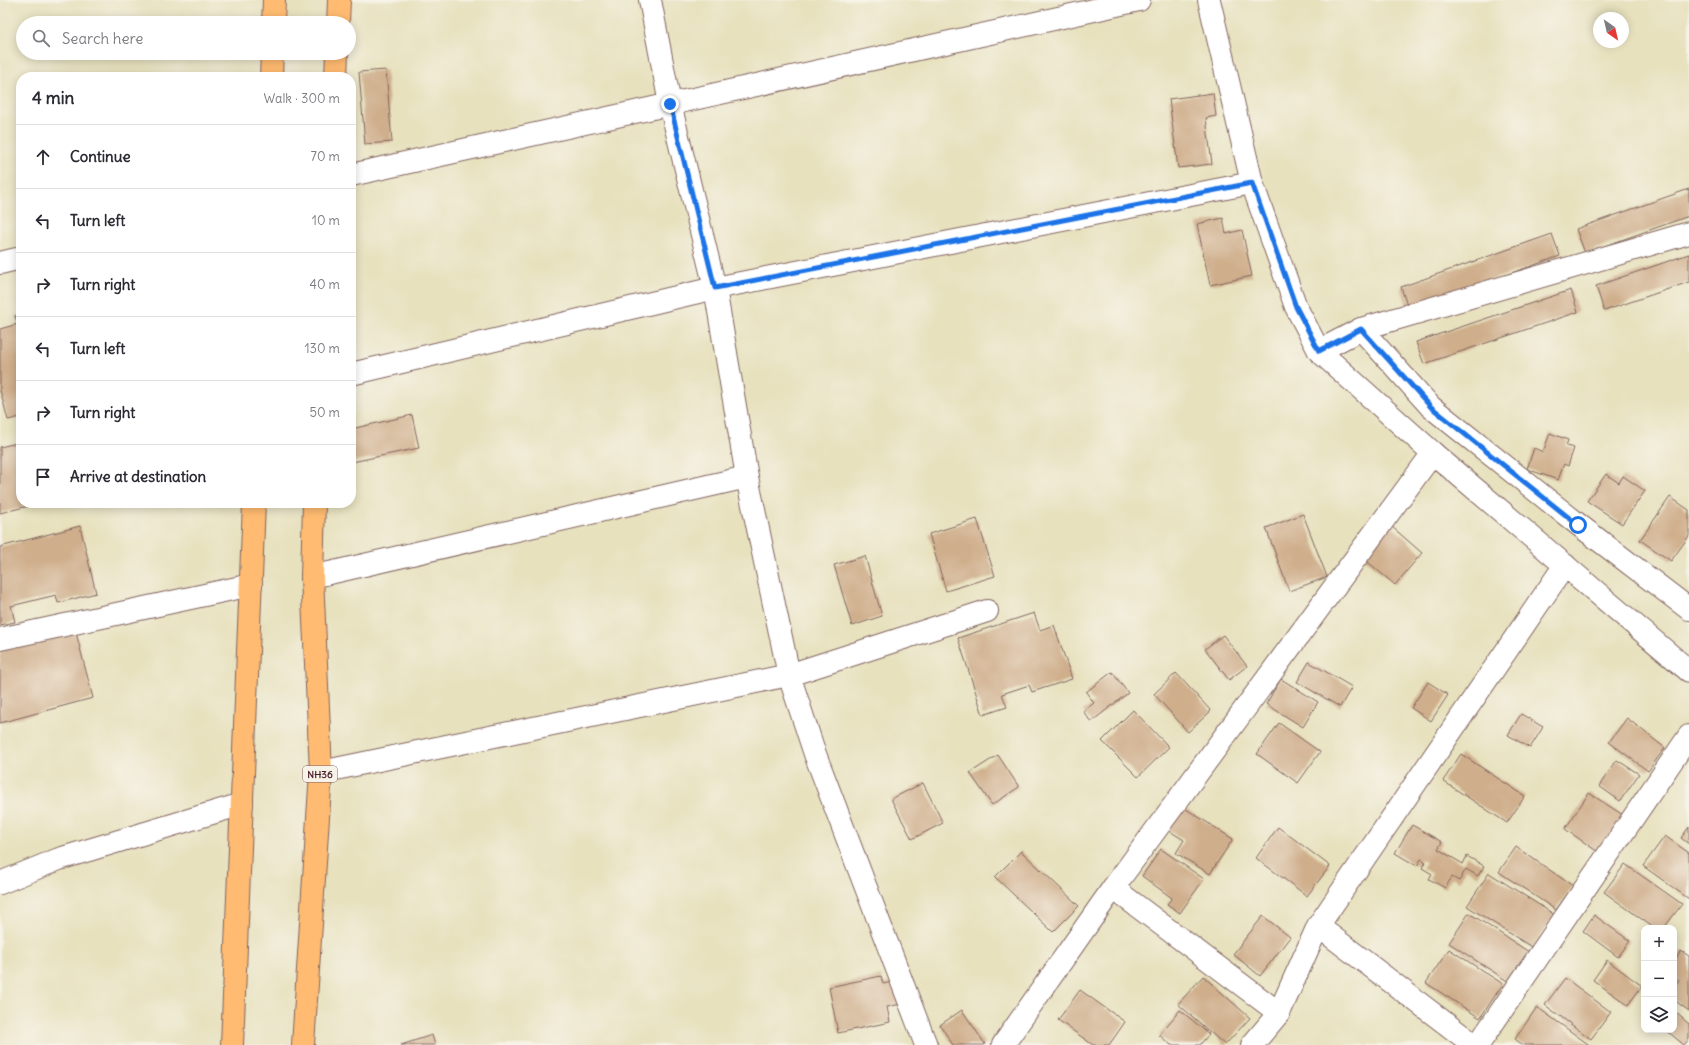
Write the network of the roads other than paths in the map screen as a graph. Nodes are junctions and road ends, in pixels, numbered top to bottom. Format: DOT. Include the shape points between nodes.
graph roads {
  1 [pos="274,0"];
  2 [pos="339,0"];
  3 [pos="650,0"];
  4 [pos="1139,0"];
  5 [pos="1209,0"];
  6 [pos="273,16"];
  7 [pos="338,16"];
  8 [pos="272,60"];
  9 [pos="337,60"];
  10 [pos="271,72"];
  11 [pos="336,72"];
  12 [pos="670,104"];
  13 [pos="356,174"];
  14 [pos="1252,183"];
  15 [pos="1689,233"];
  16 [pos="16,259"];
  17 [pos="0,263"];
  18 [pos="715,288"];
  19 [pos="1361,329"];
  20 [pos="1319,351"];
  21 [pos="356,373"];
  22 [pos="1433,453"];
  23 [pos="747,476"];
  24 [pos="254,508"];
  25 [pos="314,508"];
  26 [pos="1565,565"];
  27 [pos="312,577"];
  28 [pos="251,585"];
  29 [pos="1689,609"];
  30 [pos="987,611"];
  31 [pos="0,639"];
  32 [pos="1689,671"];
  33 [pos="789,675"];
  34 [pos="1689,736"];
  35 [pos="320,772"];
  36 [pos="242,804"];
  37 [pos="0,883"];
  38 [pos="1113,888"];
  39 [pos="1318,926"];
  40 [pos="1279,1013"];
  41 [pos="232,1045"];
  42 [pos="303,1045"];
  43 [pos="926,1045"];
  44 [pos="1003,1045"];
  45 [pos="1252,1045"];
  46 [pos="1474,1045"];
  47 [pos="1478,1045"];
  1 -- 6 [label="highway"];
  2 -- 7 [label="highway"];
  3 -- 12 [label="street"];
  4 -- 12 [label="street"];
  5 -- 14 [label="street"];
  8 -- 10 [label="highway"];
  9 -- 11 [label="highway"];
  12 -- 13 [label="street"];
  12 -- 18 [label="street"];
  14 -- 18 [label="street"];
  14 -- 20 [label="street" via="1296,307"];
  15 -- 19 [label="street"];
  16 -- 17 [label="street"];
  18 -- 21 [label="street"];
  18 -- 23 [label="street"];
  19 -- 20 [label="street"];
  19 -- 29 [label="street" via="1431,407 1578,525"];
  20 -- 22 [label="street"];
  22 -- 26 [label="street"];
  22 -- 38 [label="street"];
  23 -- 27 [label="street"];
  23 -- 33 [label="street"];
  24 -- 28 [label="highway"];
  25 -- 27 [label="highway, NH36"];
  26 -- 32 [label="street"];
  26 -- 39 [label="street"];
  27 -- 35 [label="highway, NH36"];
  28 -- 31 [label="street"];
  28 -- 36 [label="highway"];
  30 -- 33 [label="street"];
  33 -- 35 [label="street"];
  33 -- 43 [label="street" via="815,754"];
  34 -- 47 [label="street"];
  35 -- 42 [label="highway, NH36"];
  36 -- 37 [label="street" via="59,859"];
  36 -- 41 [label="highway"];
  38 -- 40 [label="street"];
  38 -- 44 [label="street"];
  39 -- 40 [label="street"];
  39 -- 46 [label="street"];
  40 -- 45 [label="street"];
}
